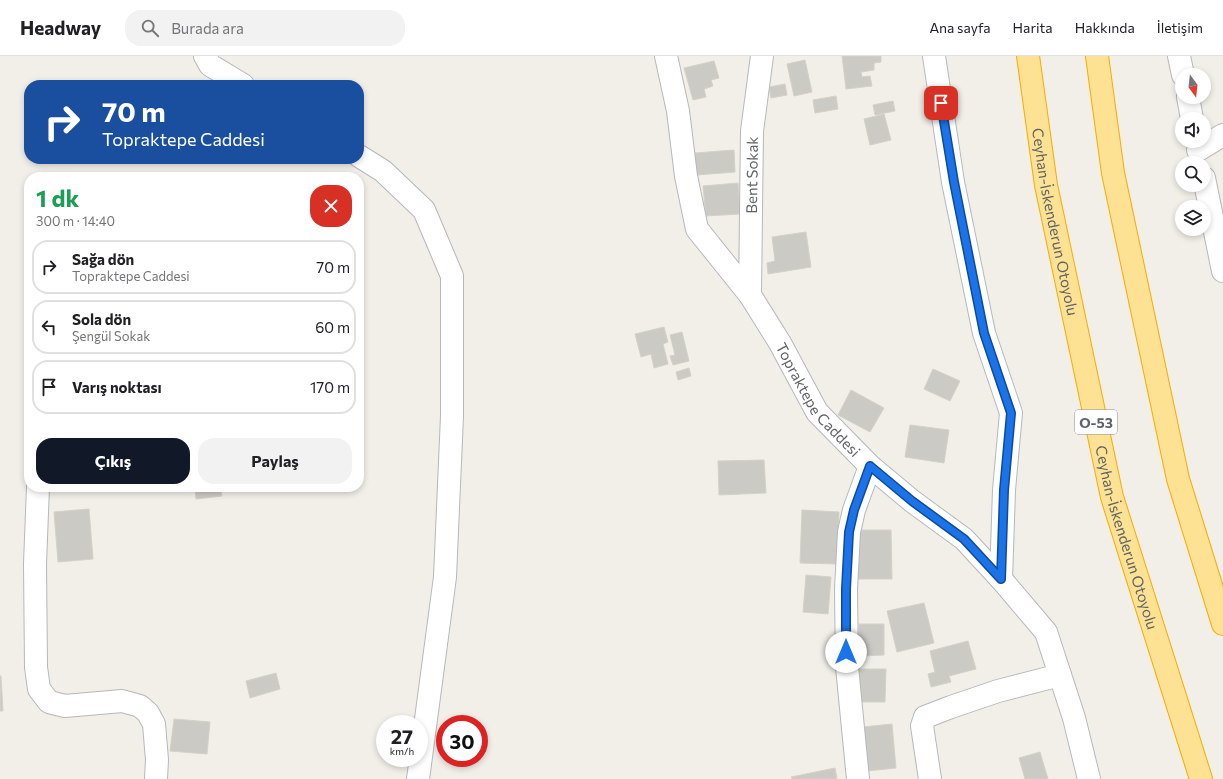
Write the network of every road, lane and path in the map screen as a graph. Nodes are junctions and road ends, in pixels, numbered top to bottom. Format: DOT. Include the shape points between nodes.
graph roads {
  1 [pos="205,56"];
  2 [pos="666,56"];
  3 [pos="762,56"];
  4 [pos="934,56"];
  5 [pos="1028,56"];
  6 [pos="1097,56"];
  7 [pos="1179,56"];
  8 [pos="1182,68"];
  9 [pos="235,80"];
  10 [pos="1223,135"];
  11 [pos="1199,151"];
  12 [pos="364,159"];
  13 [pos="1207,192"];
  14 [pos="1223,271"];
  15 [pos="750,295"];
  16 [pos="870,466"];
  17 [pos="38,492"];
  18 [pos="1001,579"];
  19 [pos="1223,624"];
  20 [pos="1060,675"];
  21 [pos="156,779"];
  22 [pos="418,779"];
  23 [pos="858,779"];
  24 [pos="930,779"];
  25 [pos="1089,779"];
  26 [pos="1201,779"];
  1 -- 9 [label="street" via="210,65"];
  2 -- 15 [label="street, Topraktepe Caddesi" via="678,111 686,176 697,229"];
  3 -- 15 [label="street, Bent Sokak" via="752,131"];
  4 -- 18 [label="street" via="954,182 984,333 1011,413 1004,490"];
  5 -- 26 [label="highway, Ceyhan-İskenderun Otoyolu / O-53" via="1046,184 1112,497"];
  6 -- 19 [label="highway" via="1113,173 1178,479"];
  7 -- 8 [label="street"];
  10 -- 11 [label="street"];
  12 -- 22 [label="street" via="383,171 424,210 452,276 452,416 445,577"];
  13 -- 14 [label="street"];
  15 -- 16 [label="street, Topraktepe Caddesi" via="780,343 817,412"];
  16 -- 18 [label="street, Topraktepe Caddesi" via="964,539"];
  16 -- 23 [label="street" via="849,532 846,589 847,667"];
  17 -- 21 [label="street" via="35,564 36,667 39,689 49,702 65,706 122,701 140,706 148,713 154,724"];
  18 -- 20 [label="street, Topraktepe Caddesi" via="1046,632"];
  20 -- 24 [label="street" via="998,691 925,717 922,726"];
  20 -- 25 [label="street, Topraktepe Caddesi"];
}
